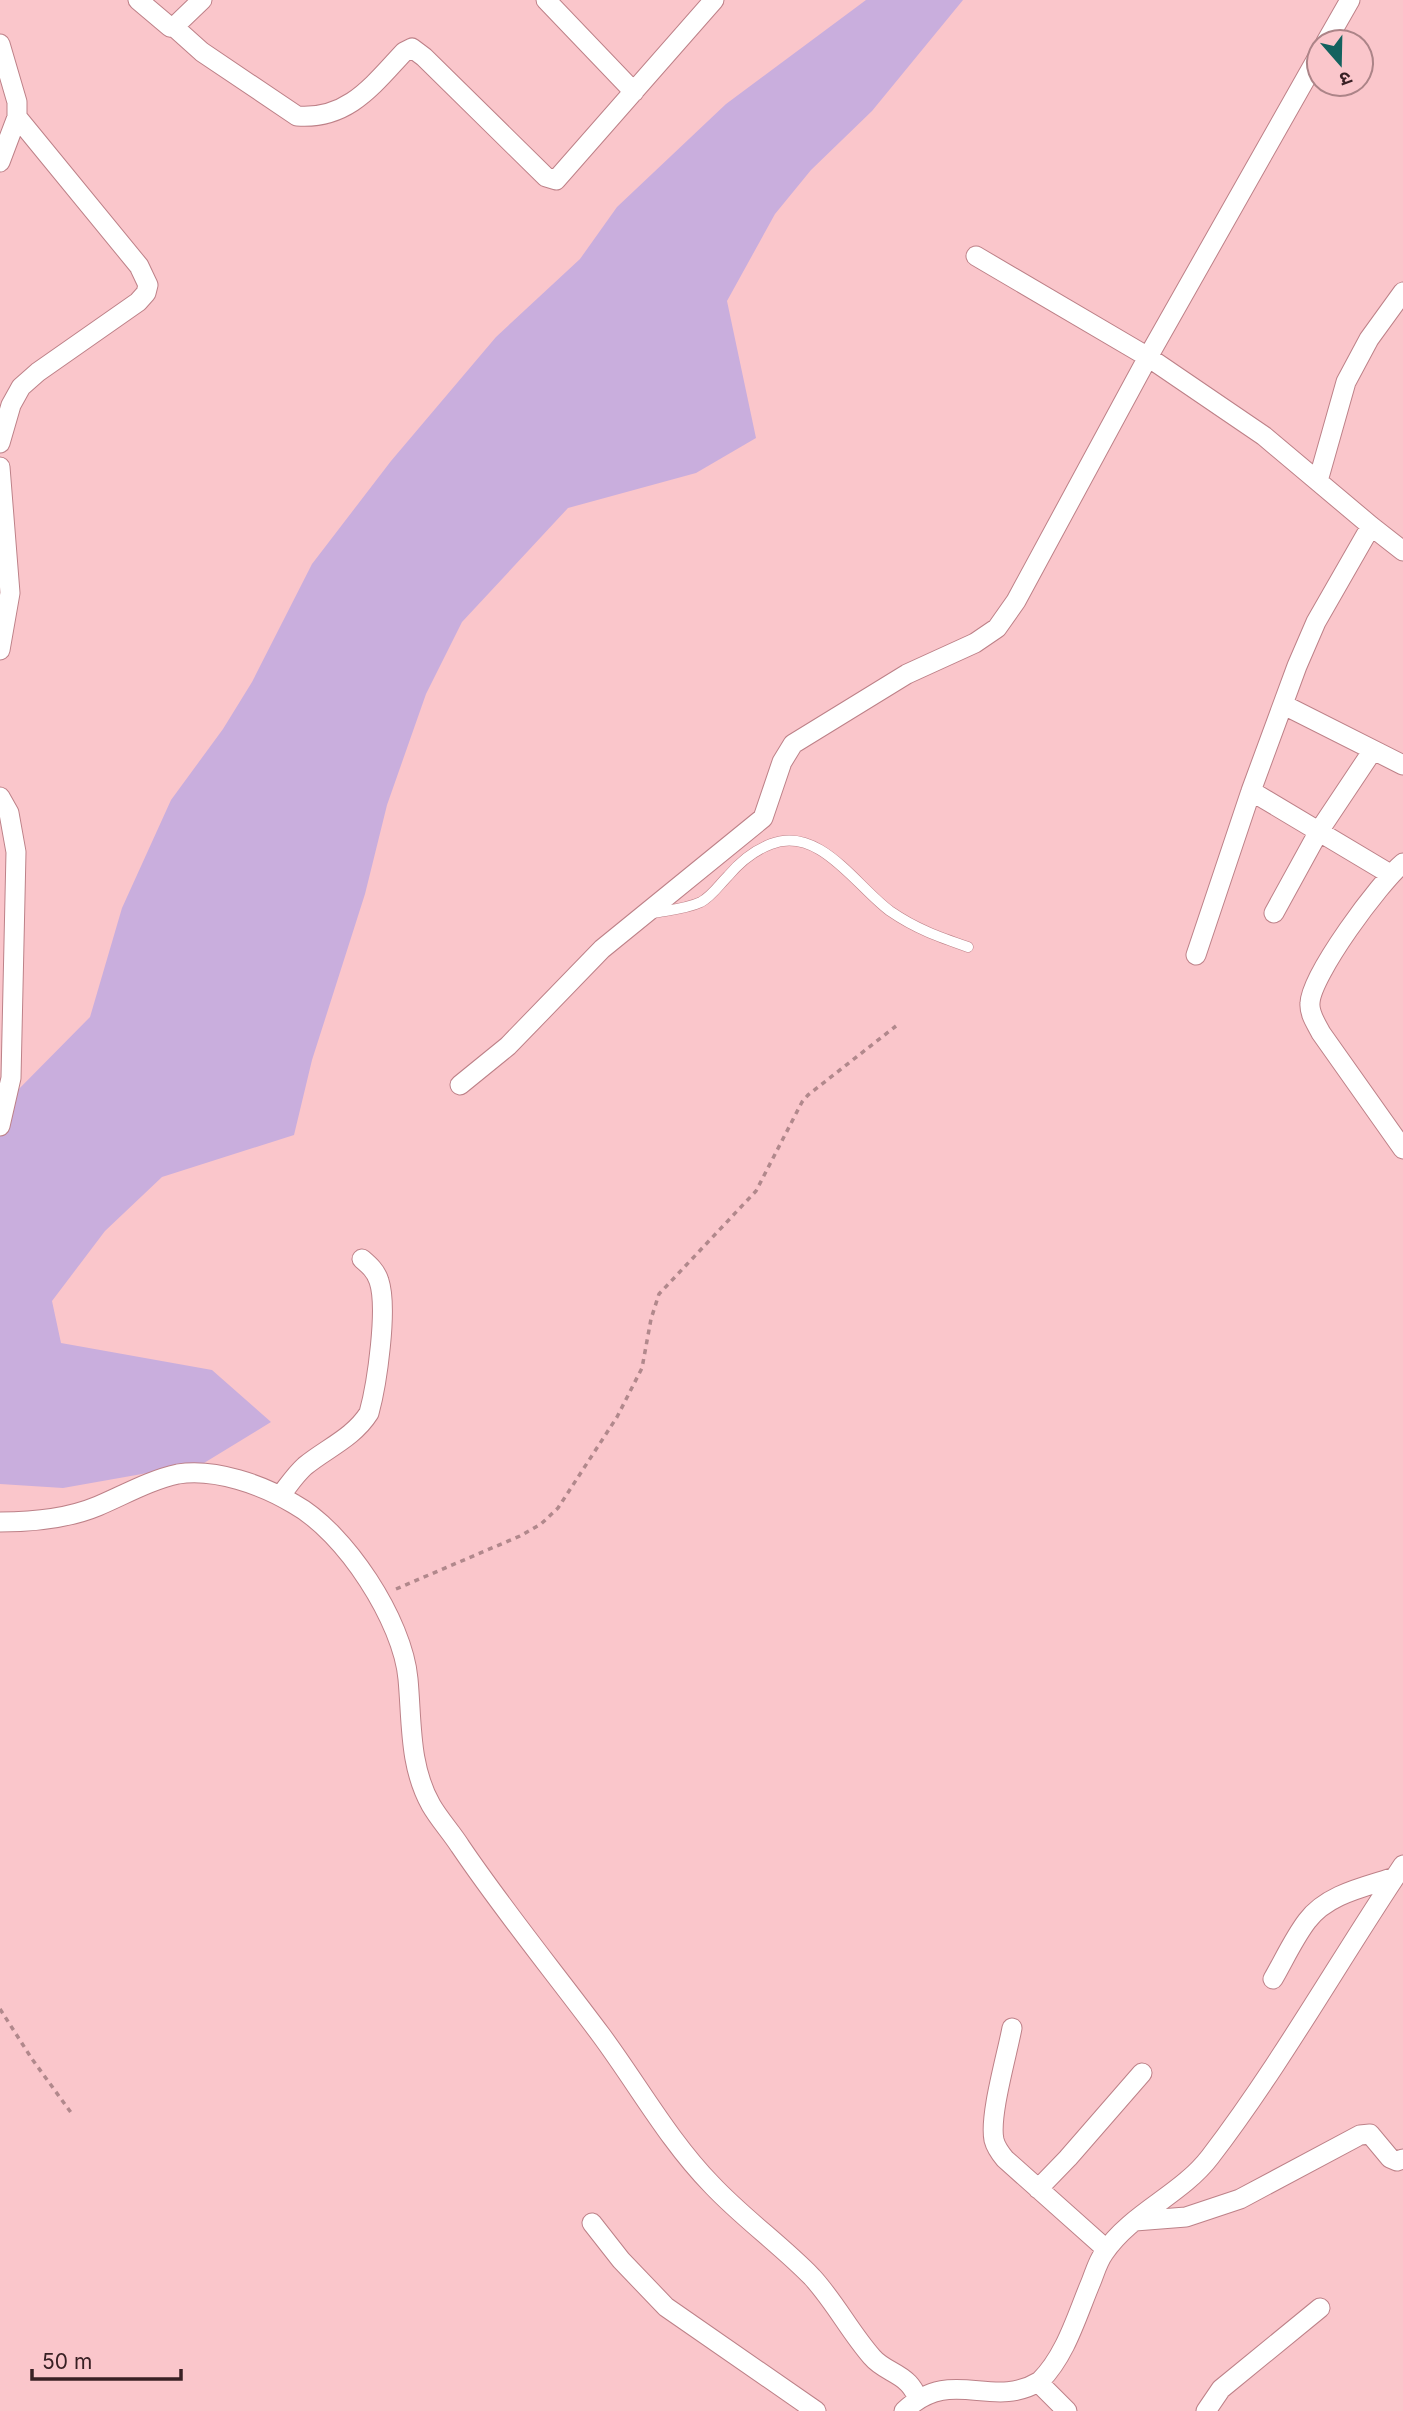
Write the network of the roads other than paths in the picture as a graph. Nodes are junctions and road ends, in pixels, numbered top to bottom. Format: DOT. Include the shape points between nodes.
graph roads {
  1 [pos="138,0"];
  2 [pos="202,0"];
  3 [pos="546,0"];
  4 [pos="713,0"];
  5 [pos="1350,0"];
  6 [pos="173,26"];
  7 [pos="1334,28"];
  8 [pos="0,44"];
  9 [pos="1305,80"];
  10 [pos="634,92"];
  11 [pos="17,117"];
  12 [pos="0,162"];
  13 [pos="976,256"];
  14 [pos="1403,292"];
  15 [pos="1148,357"];
  16 [pos="0,443"];
  17 [pos="0,467"];
  18 [pos="1318,481"];
  19 [pos="1371,526"];
  20 [pos="1403,551"];
  21 [pos="0,650"];
  22 [pos="1284,705"];
  23 [pos="1373,750"];
  24 [pos="1403,765"];
  25 [pos="1251,790"];
  26 [pos="0,797"];
  27 [pos="1319,831"];
  28 [pos="1396,868"];
  29 [pos="1274,913"];
  30 [pos="646,914"];
  31 [pos="968,947"];
  32 [pos="1196,955"];
  33 [pos="460,1085"];
  34 [pos="0,1126"];
  35 [pos="1403,1149"];
  36 [pos="362,1259"];
  37 [pos="281,1496"];
  38 [pos="0,1522"];
  39 [pos="1399,1871"];
  40 [pos="1273,1979"];
  41 [pos="1012,2028"];
  42 [pos="1142,2073"];
  43 [pos="1403,2159"];
  44 [pos="1038,2189"];
  45 [pos="1135,2221"];
  46 [pos="592,2223"];
  47 [pos="1106,2249"];
  48 [pos="1320,2308"];
  49 [pos="1039,2383"];
  50 [pos="912,2405"];
  51 [pos="984,2406"];
  52 [pos="816,2411"];
  53 [pos="1067,2411"];
  54 [pos="1206,2411"];
  1 -- 6 [label="street"];
  2 -- 6 [label="street"];
  3 -- 10 [label="street"];
  4 -- 10 [label="street"];
  5 -- 7 [label="street"];
  6 -- 10 [label="street" via="202,52 297,116 307,117 357,101 412,48 552,180 561,177"];
  8 -- 11 [label="street" via="18,102"];
  9 -- 15 [label="street"];
  11 -- 12 [label="street"];
  11 -- 16 [label="street" via="139,266 148,285 138,302 21,387"];
  13 -- 15 [label="street"];
  14 -- 18 [label="street" via="1369,339 1346,382"];
  15 -- 18 [label="street" via="1264,436"];
  15 -- 30 [label="street" via="997,628 906,674 793,744 785,752 763,818"];
  17 -- 21 [label="street" via="10,593"];
  18 -- 19 [label="street"];
  19 -- 20 [label="street"];
  19 -- 22 [label="street" via="1316,622"];
  22 -- 23 [label="street"];
  22 -- 25 [label="street"];
  23 -- 24 [label="street"];
  23 -- 27 [label="street"];
  25 -- 27 [label="street"];
  25 -- 32 [label="street"];
  26 -- 34 [label="street" via="9,813 16,852 11,1078"];
  27 -- 28 [label="street"];
  27 -- 29 [label="street"];
  28 -- 35 [label="street" via="1316,980 1310,1013"];
  30 -- 31 [label="lane" via="701,901 768,845 805,841 920,931"];
  30 -- 33 [label="street" via="602,949 508,1045"];
  36 -- 37 [label="street" via="378,1277 382,1294 383,1321 369,1413 349,1436 303,1468"];
  37 -- 38 [label="street" via="230,1478 180,1474 74,1515"];
  37 -- 50 [label="street" via="315,1519 378,1596 404,1657 418,1773 430,1804 486,1885 697,2169 830,2297 872,2358 906,2380"];
  39 -- 40 [label="street" via="1321,1907 1307,1920"];
  39 -- 45 [label="street" via="1209,2158"];
  41 -- 44 [label="street" via="993,2137 1005,2160"];
  42 -- 44 [label="street"];
  43 -- 45 [label="street" via="1390,2158 1370,2134 1360,2135 1240,2199 1186,2217"];
  44 -- 47 [label="street"];
  45 -- 47 [label="street"];
  46 -- 52 [label="street" via="666,2307"];
  47 -- 49 [label="street" via="1065,2344"];
  48 -- 54 [label="street" via="1221,2389"];
  49 -- 51 [label="street" via="1021,2395"];
  49 -- 53 [label="street"];
  50 -- 51 [label="street" via="940,2393"];
}
